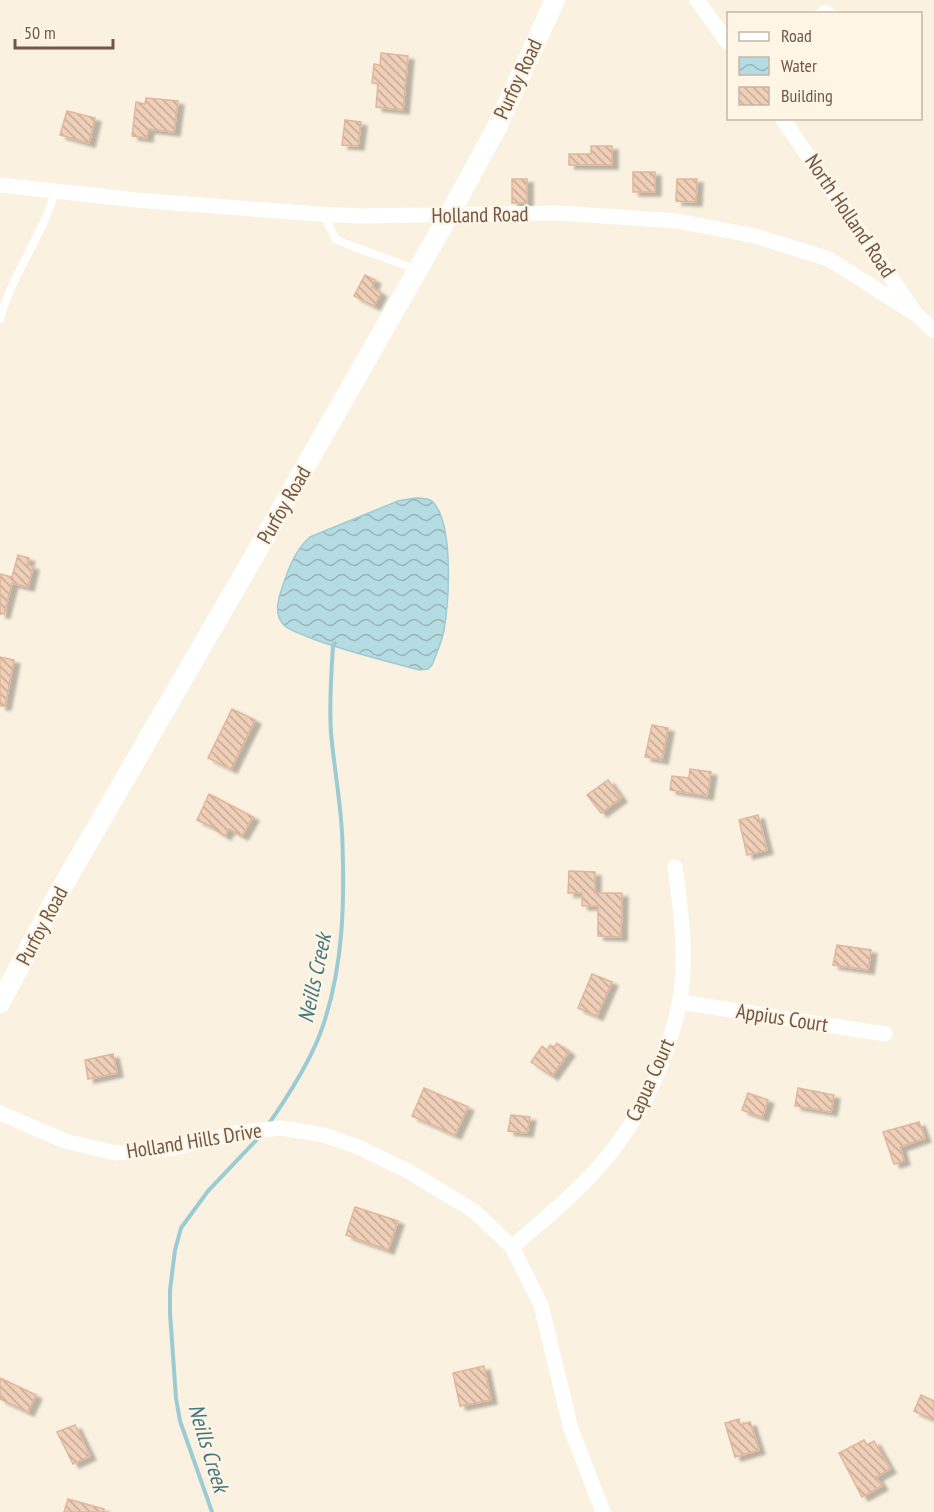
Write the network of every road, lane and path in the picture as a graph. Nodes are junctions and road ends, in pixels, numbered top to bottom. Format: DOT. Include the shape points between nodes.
graph roads {
  1 [pos="555,0"];
  2 [pos="698,0"];
  3 [pos="727,40"];
  4 [pos="783,120"];
  5 [pos="0,186"];
  6 [pos="55,192"];
  7 [pos="324,214"];
  8 [pos="449,215"];
  9 [pos="418,270"];
  10 [pos="917,315"];
  11 [pos="0,319"];
  12 [pos="934,330"];
  13 [pos="675,867"];
  14 [pos="680,1002"];
  15 [pos="0,1003"];
  16 [pos="885,1034"];
  17 [pos="0,1113"];
  18 [pos="512,1247"];
  19 [pos="603,1512"];
  1 -- 8 [label="street, Purfoy Road" via="496,129"];
  2 -- 3 [label="street"];
  4 -- 10 [label="street, North Holland Road"];
  5 -- 6 [label="street, Holland Road"];
  6 -- 7 [label="street, Holland Road"];
  6 -- 11 [label="lane" via="48,217 9,291"];
  7 -- 8 [label="street, Holland Road"];
  7 -- 9 [label="lane" via="336,240"];
  8 -- 9 [label="street, Purfoy Road"];
  8 -- 10 [label="street, Holland Road" via="559,213 677,221 755,236 829,259"];
  9 -- 15 [label="street, Purfoy Road" via="57,896"];
  10 -- 12 [label="street, Holland Road"];
  13 -- 14 [label="street, Capua Court" via="682,914"];
  14 -- 16 [label="street, Appius Court"];
  14 -- 18 [label="street, Capua Court" via="667,1050 629,1128 597,1169"];
  17 -- 18 [label="street, Holland Hills Drive" via="65,1141 116,1153 174,1148 240,1132 281,1128 324,1135 408,1171 474,1211"];
  18 -- 19 [label="street, Holland Hills Drive" via="541,1305 571,1429"];
}
